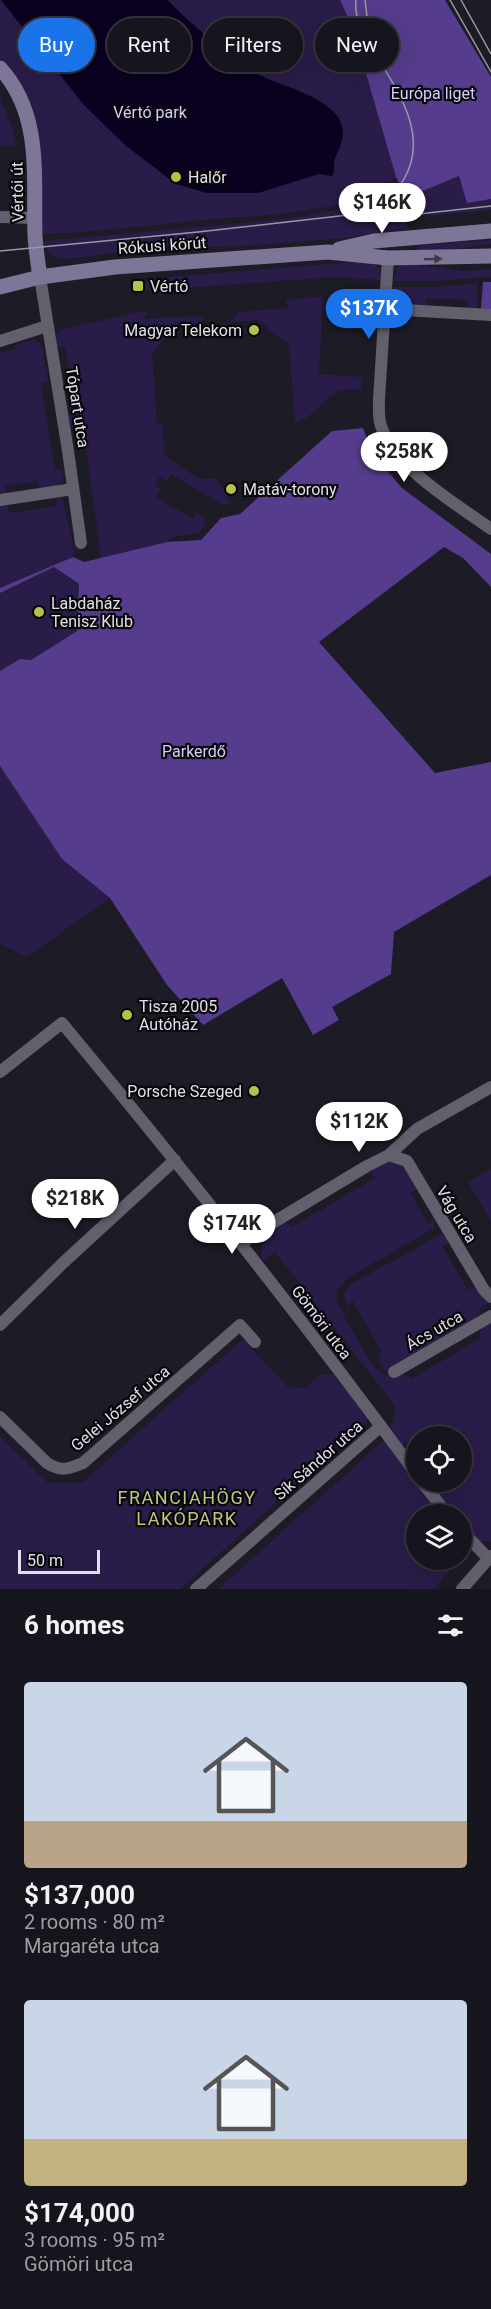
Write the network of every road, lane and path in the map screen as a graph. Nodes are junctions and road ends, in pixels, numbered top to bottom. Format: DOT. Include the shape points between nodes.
graph roads {
  1 [pos="2,74"];
  2 [pos="0,217"];
  3 [pos="35,218"];
  4 [pos="491,231"];
  5 [pos="407,237"];
  6 [pos="374,241"];
  7 [pos="328,252"];
  8 [pos="491,256"];
  9 [pos="388,258"];
  10 [pos="40,277"];
  11 [pos="0,286"];
  12 [pos="386,309"];
  13 [pos="491,315"];
  14 [pos="48,326"];
  15 [pos="0,341"];
  16 [pos="74,489"];
  17 [pos="0,500"];
  18 [pos="491,529"];
  19 [pos="81,543"];
  20 [pos="0,1072"];
  21 [pos="491,1087"];
  22 [pos="389,1155"];
  23 [pos="175,1160"];
  24 [pos="242,1244"];
  25 [pos="491,1297"];
  26 [pos="491,1316"];
  27 [pos="0,1325"];
  28 [pos="255,1342"];
  29 [pos="394,1372"];
  30 [pos="0,1417"];
  31 [pos="381,1426"];
  32 [pos="406,1460"];
  33 [pos="430,1492"];
  34 [pos="439,1504"];
  35 [pos="472,1540"];
  36 [pos="490,1557"];
  37 [pos="196,1589"];
  38 [pos="462,1589"];
  1 -- 3 [label="main road, Vértói út" via="26,112 32,134"];
  2 -- 3 [label="street"];
  3 -- 10 [label="main road, Vértói út"];
  4 -- 5 [label="main road, Rókusi körút"];
  5 -- 6 [label="main road, Rókusi körút"];
  5 -- 9 [label="main road" via="398,241"];
  6 -- 7 [label="main road, Rókusi körút"];
  6 -- 9 [label="main road"];
  7 -- 9 [label="main road, Rókusi körút"];
  7 -- 10 [label="main road, Rókusi körút" via="115,267"];
  9 -- 8 [label="main road, Rókusi körút, one-way"];
  9 -- 12 [label="street"];
  10 -- 11 [label="main road, Rókusi körút"];
  10 -- 14 [label="street, Tópart utca"];
  12 -- 13 [label="street"];
  12 -- 18 [label="street" via="379,399 382,429 396,453 421,478"];
  14 -- 15 [label="street"];
  14 -- 16 [label="street, Tópart utca"];
  16 -- 17 [label="street"];
  16 -- 19 [label="street, Tópart utca"];
  20 -- 23 [label="street, Gömöri utca" via="62,1023"];
  21 -- 22 [label="street" via="417,1129"];
  22 -- 24 [label="street"];
  22 -- 25 [label="street, Vág utca" via="407,1161"];
  23 -- 24 [label="street, Gömöri utca"];
  23 -- 27 [label="street"];
  24 -- 31 [label="street, Gömöri utca"];
  26 -- 29 [label="street, Ács utca"];
  28 -- 30 [label="street, Gelei József utca" via="240,1325 83,1463 66,1470 47,1463"];
  31 -- 32 [label="street, Gömöri utca"];
  31 -- 37 [label="street, Sík Sándor utca"];
  33 -- 34 [label="street"];
  35 -- 36 [label="street"];
  36 -- 38 [label="street"];
}
